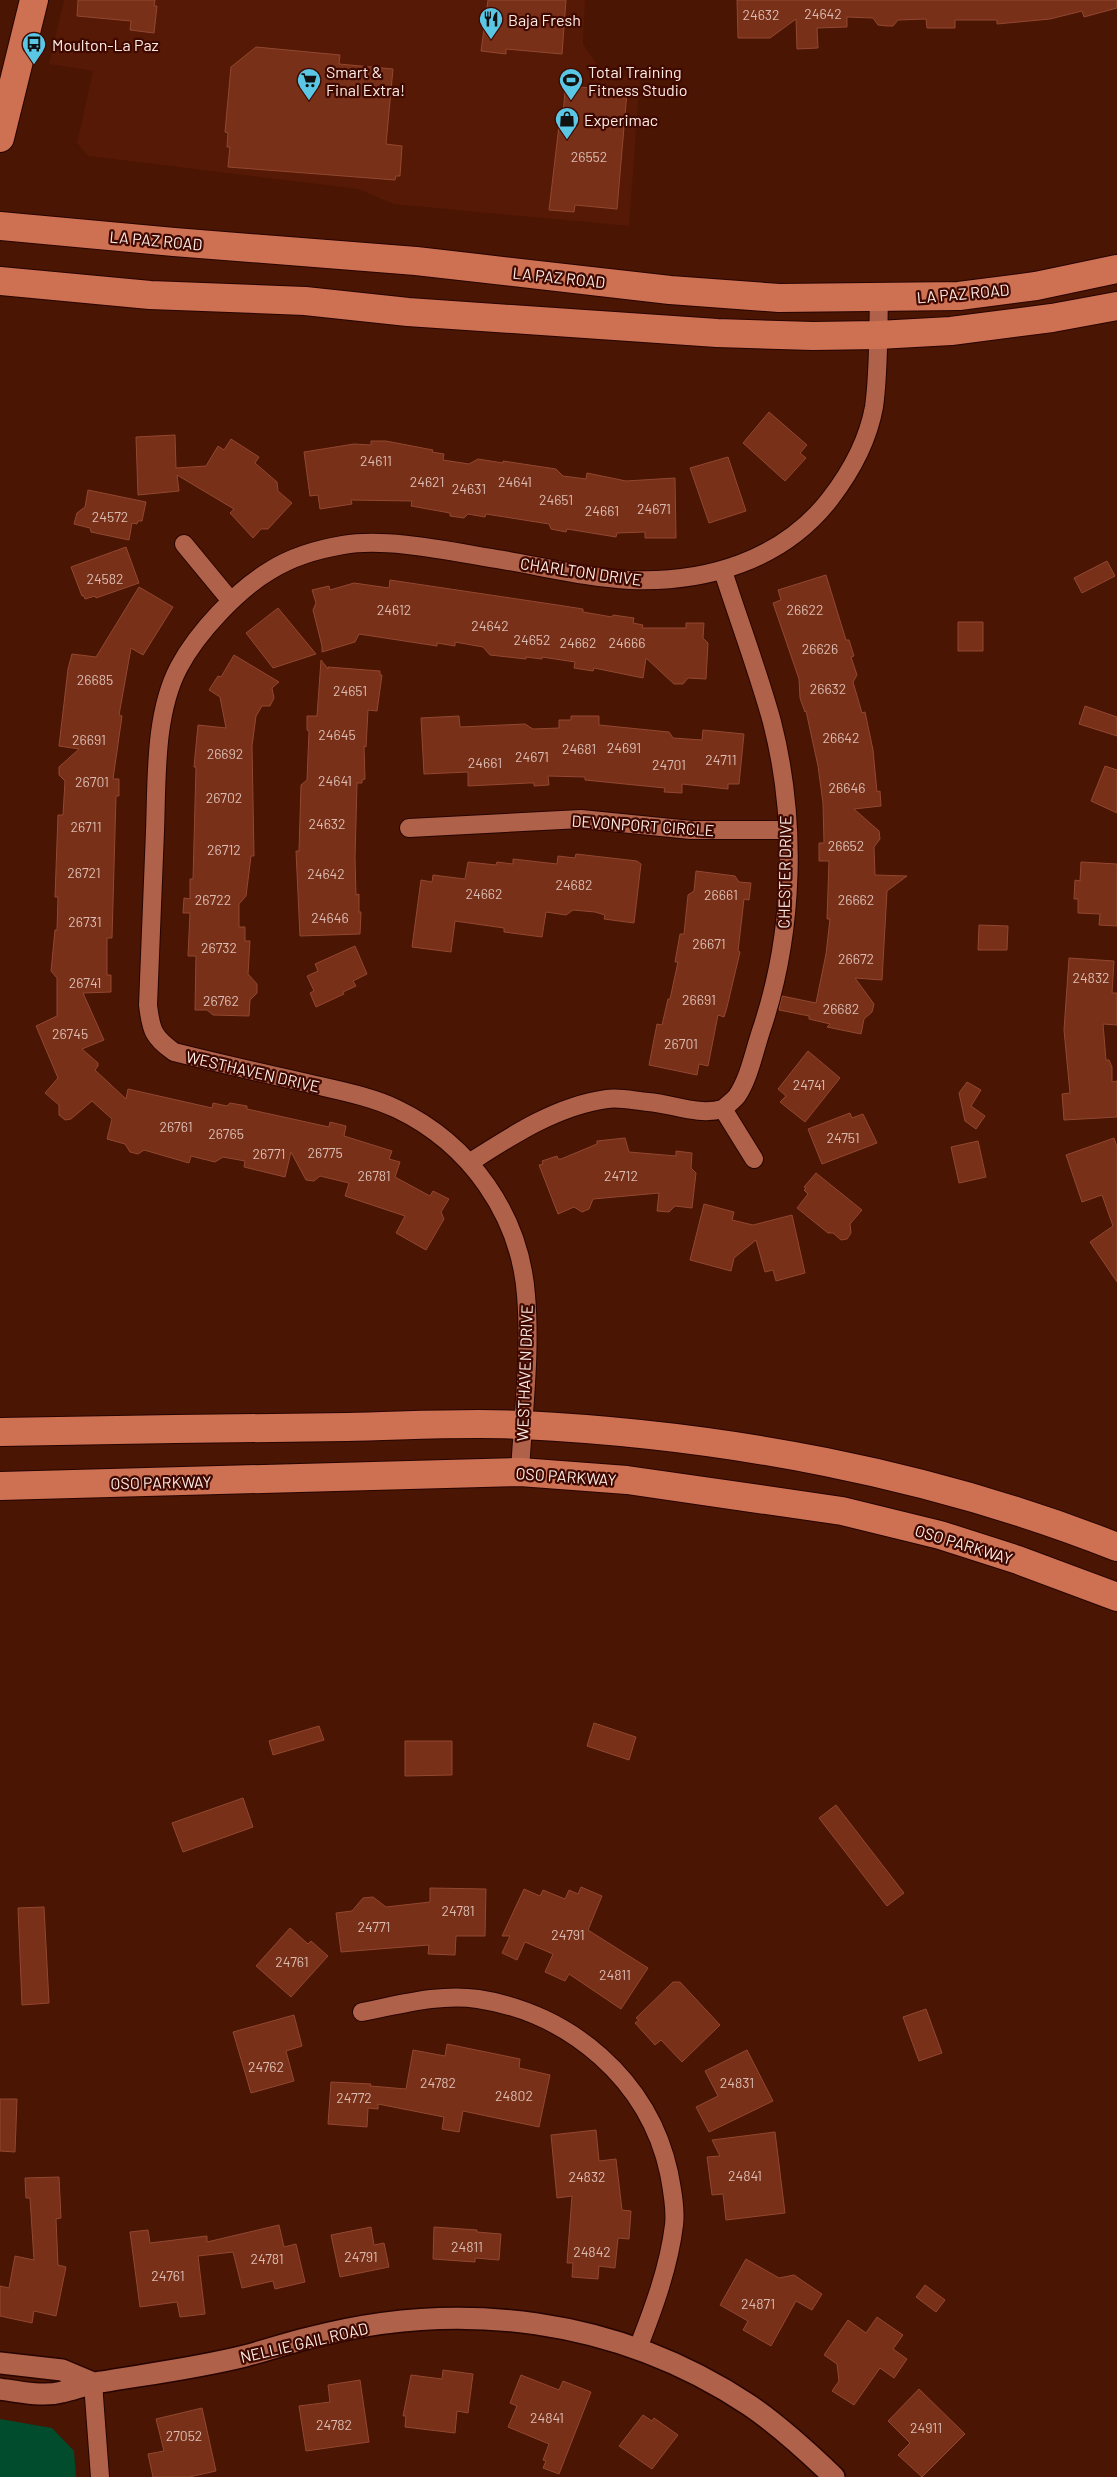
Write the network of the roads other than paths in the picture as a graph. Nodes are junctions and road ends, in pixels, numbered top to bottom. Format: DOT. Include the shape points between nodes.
graph roads {
  1 [pos="34,0"];
  2 [pos="0,138"];
  3 [pos="0,226"];
  4 [pos="1117,269"];
  5 [pos="0,281"];
  6 [pos="879,298"];
  7 [pos="1117,306"];
  8 [pos="878,335"];
  9 [pos="184,544"];
  10 [pos="723,571"];
  11 [pos="231,601"];
  12 [pos="409,828"];
  13 [pos="788,830"];
  14 [pos="723,1109"];
  15 [pos="754,1159"];
  16 [pos="470,1163"];
  17 [pos="522,1425"];
  18 [pos="0,1432"];
  19 [pos="520,1472"];
  20 [pos="0,1486"];
  21 [pos="1117,1548"];
  22 [pos="1117,1597"];
  23 [pos="362,2012"];
  24 [pos="638,2348"];
  25 [pos="0,2363"];
  26 [pos="93,2383"];
  27 [pos="0,2389"];
  28 [pos="100,2477"];
  29 [pos="834,2477"];
  1 -- 2 [label="main road"];
  3 -- 6 [label="main road, LA PAZ ROAD" via="416,261 680,290 779,298"];
  4 -- 6 [label="main road, LA PAZ ROAD" via="1036,286 959,296"];
  5 -- 8 [label="main road" via="717,333"];
  6 -- 8 [label="street, CHARLTON DRIVE"];
  7 -- 8 [label="main road" via="951,331"];
  8 -- 10 [label="street, CHARLTON DRIVE" via="873,409 863,444 842,484 820,512 786,541 759,558"];
  9 -- 11 [label="street"];
  10 -- 11 [label="street, CHARLTON DRIVE" via="672,580 627,580 401,544 346,544 310,553 270,570"];
  10 -- 13 [label="street, CHESTER DRIVE" via="772,722"];
  11 -- 16 [label="street, WESTHAVEN DRIVE" via="178,668 162,716 148,1005 151,1028 158,1041 174,1052 344,1092 396,1108 436,1131"];
  12 -- 13 [label="street, DEVONPORT CIRCLE" via="581,819 691,830"];
  13 -- 14 [label="street, CHESTER DRIVE" via="786,914 774,990 746,1075 737,1096"];
  14 -- 15 [label="street"];
  14 -- 16 [label="street" via="710,1113 658,1103 607,1099 555,1113 509,1137"];
  16 -- 17 [label="street, WESTHAVEN DRIVE" via="500,1204 514,1235 523,1269 526,1392"];
  17 -- 18 [label="main road"];
  17 -- 19 [label="street, WESTHAVEN DRIVE"];
  17 -- 21 [label="main road" via="662,1437 831,1464 1011,1510"];
  19 -- 20 [label="main road, OSO PARKWAY"];
  19 -- 22 [label="main road, OSO PARKWAY" via="627,1480 842,1511 948,1538"];
  23 -- 24 [label="street" via="426,2000 476,1998 518,2007 558,2025 587,2044 626,2081 656,2131 665,2156 674,2224 664,2272"];
  24 -- 26 [label="street, NELLIE GAIL ROAD" via="512,2319 416,2320 312,2337 182,2370"];
  24 -- 29 [label="street, NELLIE GAIL ROAD" via="719,2387 749,2406 785,2432"];
  25 -- 26 [label="street" via="62,2370"];
  26 -- 27 [label="street, NELLIE GAIL ROAD" via="60,2393"];
  26 -- 28 [label="street"];
}
